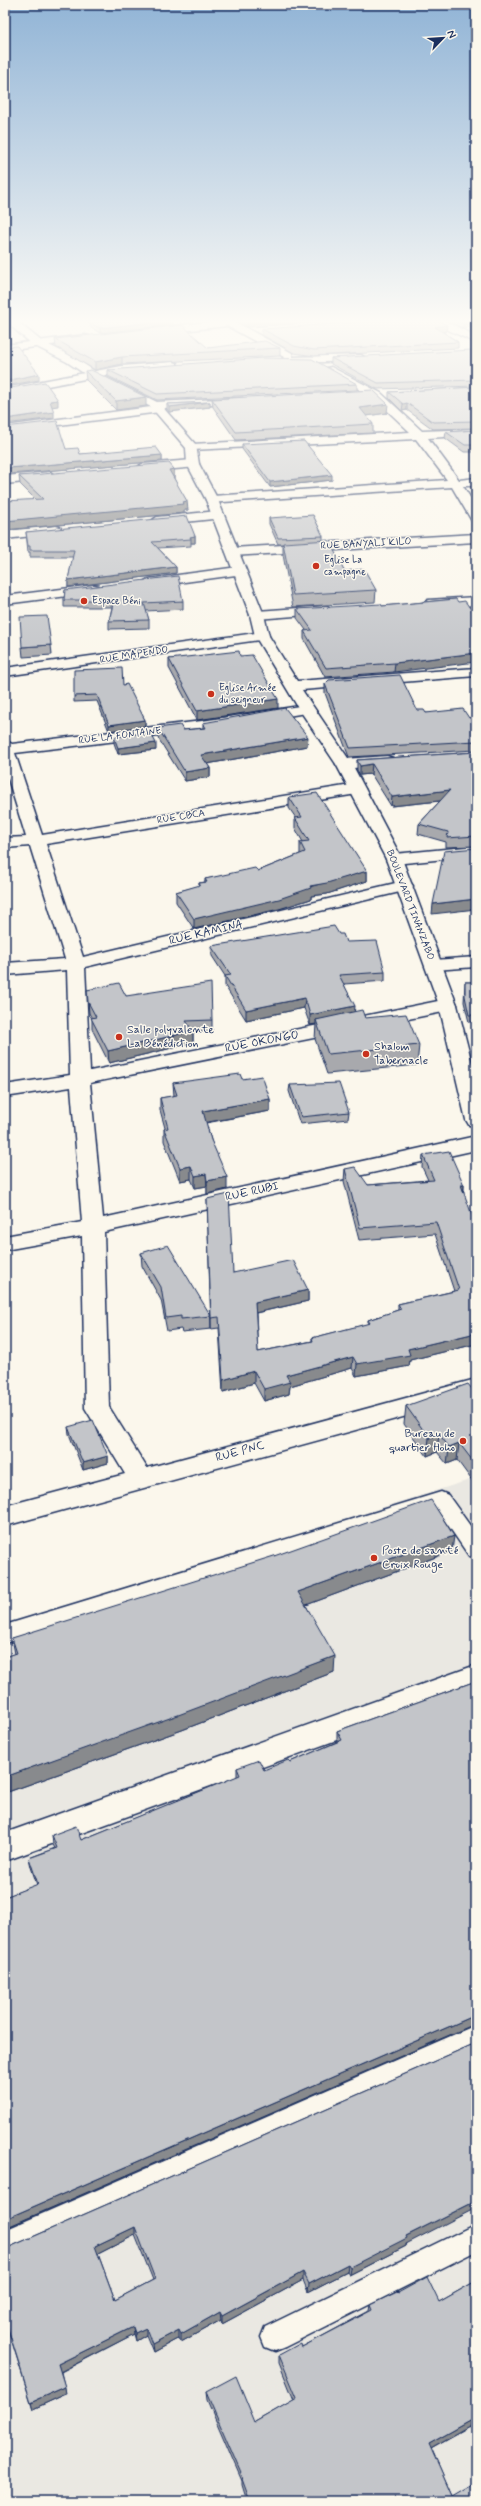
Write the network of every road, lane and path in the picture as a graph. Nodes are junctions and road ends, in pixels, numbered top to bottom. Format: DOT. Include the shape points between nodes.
graph roads {
  1 [pos="182,435"];
  2 [pos="420,435"];
  3 [pos="192,446"];
  4 [pos="193,464"];
  5 [pos="130,469"];
  6 [pos="60,475"];
  7 [pos="5,480"];
  8 [pos="476,482"];
  9 [pos="456,483"];
  10 [pos="212,500"];
  11 [pos="218,515"];
  12 [pos="476,518"];
  13 [pos="147,522"];
  14 [pos="68,529"];
  15 [pos="5,535"];
  16 [pos="476,538"];
  17 [pos="232,552"];
  18 [pos="238,571"];
  19 [pos="137,584"];
  20 [pos="106,588"];
  21 [pos="5,600"];
  22 [pos="476,601"];
  23 [pos="413,605"];
  24 [pos="343,609"];
  25 [pos="257,615"];
  26 [pos="262,636"];
  27 [pos="5,672"];
  28 [pos="476,672"];
  29 [pos="292,686"];
  30 [pos="306,709"];
  31 [pos="6,749"];
  32 [pos="398,760"];
  33 [pos="344,764"];
  34 [pos="357,789"];
  35 [pos="36,841"];
  36 [pos="5,843"];
  37 [pos="476,851"];
  38 [pos="394,859"];
  39 [pos="404,886"];
  40 [pos="476,962"];
  41 [pos="76,964"];
  42 [pos="434,965"];
  43 [pos="5,969"];
  44 [pos="448,1005"];
  45 [pos="80,1079"];
  46 [pos="5,1091"];
  47 [pos="475,1107"];
  48 [pos="476,1143"];
  49 [pos="93,1227"];
  50 [pos="5,1243"];
  51 [pos="476,1388"];
  52 [pos="141,1479"];
  53 [pos="5,1516"];
  54 [pos="476,1550"];
  55 [pos="5,1634"];
  56 [pos="476,1677"];
  57 [pos="5,1847"];
  58 [pos="476,2037"];
  59 [pos="476,2237"];
  60 [pos="5,2244"];
  61 [pos="275,2337"];
  1 -- 3 [label="street"];
  2 -- 3 [label="street"];
  2 -- 9 [label="street"];
  3 -- 4 [label="street"];
  4 -- 5 [label="street"];
  4 -- 10 [label="street, BOULEVARD TINANZABO"];
  6 -- 7 [label="street"];
  8 -- 9 [label="street"];
  9 -- 10 [label="street"];
  9 -- 12 [label="street"];
  10 -- 11 [label="street, BOULEVARD TINANZABO"];
  11 -- 13 [label="street"];
  11 -- 17 [label="street, BOULEVARD TINANZABO"];
  14 -- 15 [label="street"];
  16 -- 17 [label="street, RUE BANYALI KILO"];
  17 -- 18 [label="street, BOULEVARD TINANZABO"];
  18 -- 19 [label="street"];
  18 -- 25 [label="street, BOULEVARD TINANZABO"];
  20 -- 21 [label="street"];
  22 -- 23 [label="street"];
  24 -- 25 [label="street"];
  25 -- 26 [label="street, BOULEVARD TINANZABO"];
  26 -- 27 [label="street, RUE MAPENDO"];
  26 -- 29 [label="street, BOULEVARD TINANZABO"];
  28 -- 29 [label="street"];
  29 -- 30 [label="street, BOULEVARD TINANZABO"];
  30 -- 31 [label="street, RUE LA FONTAINE" via="202,726"];
  30 -- 33 [label="street, BOULEVARD TINANZABO"];
  31 -- 35 [label="street"];
  32 -- 33 [label="street"];
  33 -- 34 [label="street, BOULEVARD TINANZABO"];
  34 -- 35 [label="street, RUE CBCA"];
  34 -- 38 [label="street, BOULEVARD TINANZABO"];
  35 -- 36 [label="street, RUE CBCA"];
  35 -- 41 [label="street"];
  37 -- 38 [label="street"];
  38 -- 39 [label="street, BOULEVARD TINANZABO"];
  39 -- 41 [label="street, RUE KAMINA"];
  39 -- 42 [label="street, BOULEVARD TINANZABO"];
  40 -- 42 [label="street"];
  41 -- 43 [label="street, RUE KAMINA"];
  41 -- 45 [label="street"];
  42 -- 44 [label="street, BOULEVARD TINANZABO"];
  44 -- 45 [label="street, RUE OKONGO"];
  44 -- 47 [label="street, BOULEVARD TINANZABO"];
  45 -- 46 [label="street, RUE OKONGO"];
  45 -- 49 [label="street"];
  48 -- 49 [label="street, RUE RUBI"];
  49 -- 50 [label="street, RUE RUBI"];
  49 -- 52 [label="street" via="97,1408"];
  51 -- 52 [label="street, RUE PNC"];
  52 -- 53 [label="street, RUE PNC"];
  54 -- 55 [label="lane" via="441,1500"];
  56 -- 57 [label="street"];
  58 -- 60 [label="lane"];
  59 -- 61 [label="lane"];
}
